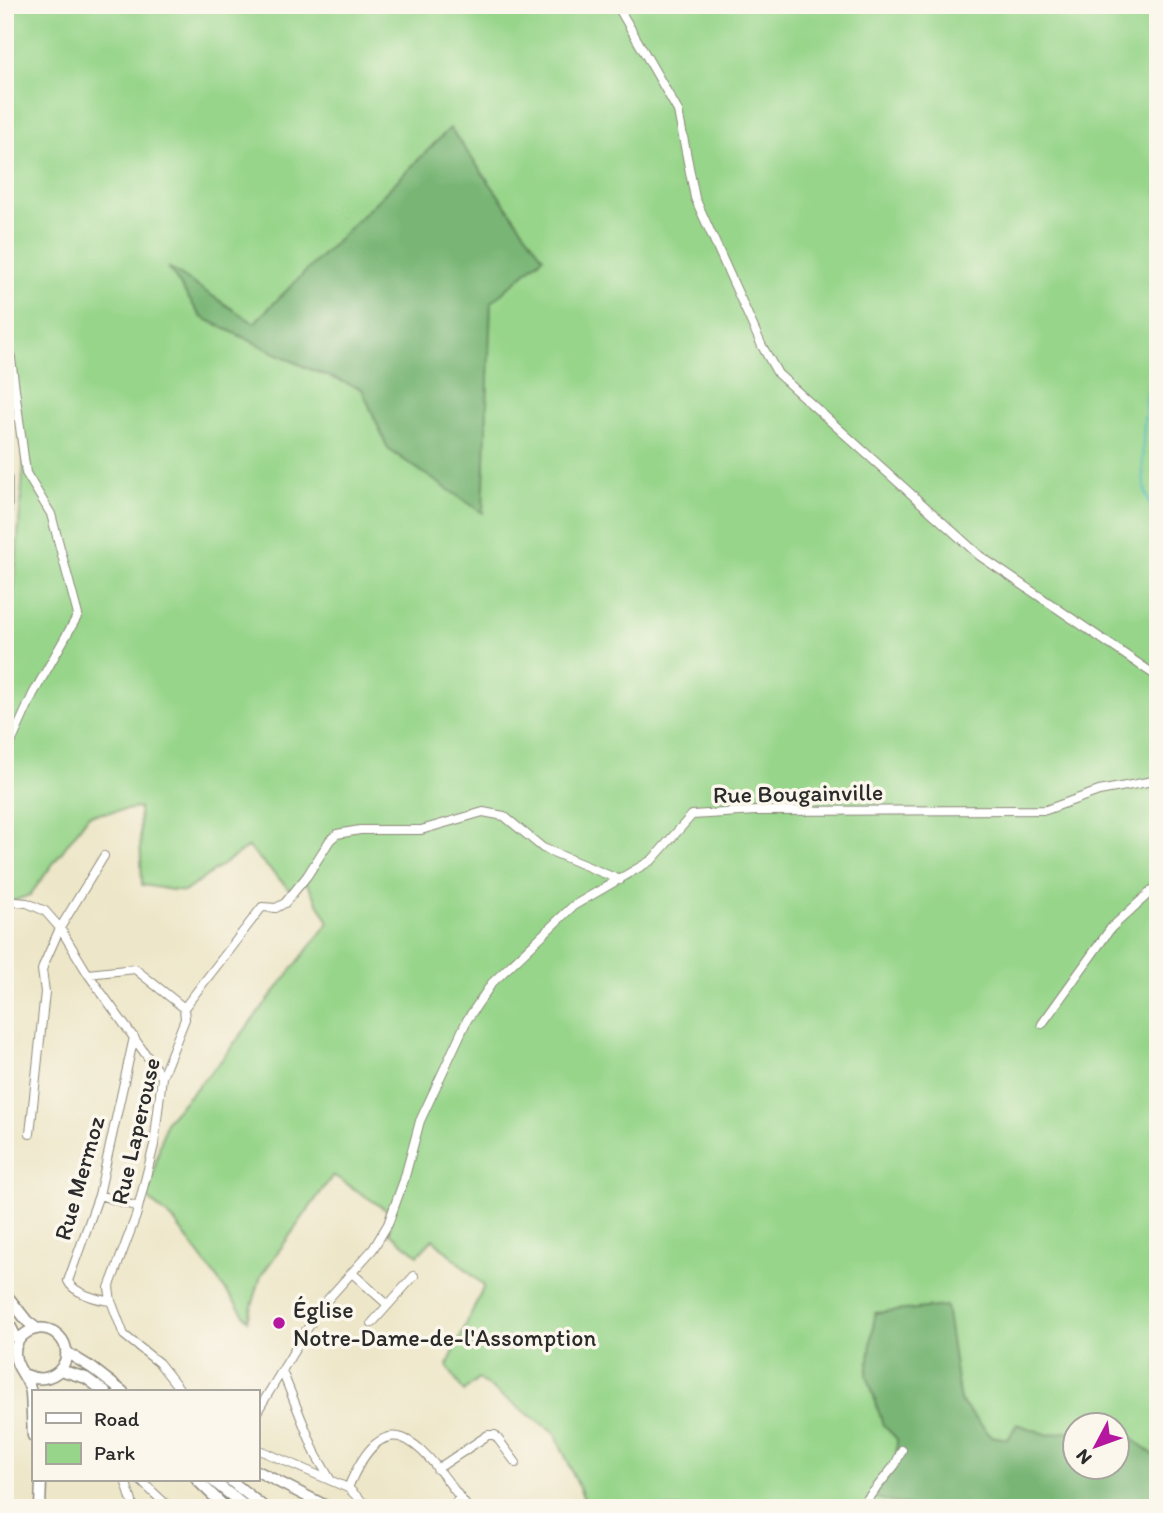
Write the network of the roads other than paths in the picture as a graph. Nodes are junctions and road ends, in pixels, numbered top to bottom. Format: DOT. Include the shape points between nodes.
graph roads {
  1 [pos="617,5"];
  2 [pos="5,343"];
  3 [pos="5,478"];
  4 [pos="5,543"];
  5 [pos="1158,677"];
  6 [pos="5,756"];
  7 [pos="1157,781"];
  8 [pos="104,856"];
  9 [pos="620,880"];
  10 [pos="1158,885"];
  11 [pos="5,901"];
  12 [pos="60,928"];
  13 [pos="88,974"];
  14 [pos="184,1008"];
  15 [pos="1042,1024"];
  16 [pos="134,1037"];
  17 [pos="162,1077"];
  18 [pos="30,1134"];
  19 [pos="99,1195"];
  20 [pos="138,1207"];
  21 [pos="352,1273"];
  22 [pos="414,1276"];
  23 [pos="5,1293"];
  24 [pos="111,1301"];
  25 [pos="388,1305"];
  26 [pos="5,1316"];
  27 [pos="372,1323"];
  28 [pos="37,1328"];
  29 [pos="18,1341"];
  30 [pos="66,1352"];
  31 [pos="60,1370"];
  32 [pos="282,1371"];
  33 [pos="26,1375"];
  34 [pos="102,1390"];
  35 [pos="121,1390"];
  36 [pos="180,1390"];
  37 [pos="259,1409"];
  38 [pos="32,1415"];
  39 [pos="259,1450"];
  40 [pos="902,1450"];
  41 [pos="516,1462"];
  42 [pos="438,1469"];
  43 [pos="259,1472"];
  44 [pos="330,1479"];
  45 [pos="41,1482"];
  46 [pos="126,1482"];
  47 [pos="142,1482"];
  48 [pos="199,1482"];
  49 [pos="214,1482"];
  50 [pos="232,1482"];
  51 [pos="348,1488"];
  52 [pos="460,1498"];
  53 [pos="40,1508"];
  54 [pos="134,1508"];
  55 [pos="170,1508"];
  56 [pos="226,1508"];
  57 [pos="247,1508"];
  58 [pos="265,1508"];
  59 [pos="330,1508"];
  60 [pos="369,1508"];
  61 [pos="450,1508"];
  62 [pos="468,1508"];
  63 [pos="860,1508"];
  1 -- 5 [label="street" via="678,111 695,198 778,374 980,556"];
  2 -- 6 [label="street" via="10,351 26,473 51,513 78,615 33,694"];
  3 -- 4 [label="highway"];
  7 -- 9 [label="street, Rue Bougainville" via="1099,791 1046,810 692,815 652,860"];
  8 -- 12 [label="street"];
  9 -- 14 [label="street, Rue Laperouse" via="543,848 495,813 483,812 421,830 337,834 281,906 262,907"];
  9 -- 21 [label="street, Rue Bougainville" via="573,906 504,969 482,998 420,1121 393,1216"];
  10 -- 15 [label="street" via="1111,928"];
  11 -- 12 [label="street" via="45,911"];
  12 -- 13 [label="street"];
  12 -- 18 [label="street" via="42,970 45,992"];
  13 -- 14 [label="street" via="135,969"];
  13 -- 16 [label="street"];
  14 -- 17 [label="street, Rue Laperouse" via="185,1019"];
  16 -- 17 [label="street"];
  16 -- 19 [label="street, Rue Mermoz"];
  17 -- 20 [label="street, Rue Laperouse" via="154,1144"];
  19 -- 20 [label="street"];
  19 -- 24 [label="street, Rue Mermoz" via="68,1281 72,1288"];
  20 -- 24 [label="street, Rue Laperouse" via="109,1288"];
  21 -- 25 [label="street"];
  21 -- 32 [label="street, Rue Bougainville" via="320,1308"];
  22 -- 25 [label="street"];
  23 -- 28 [label="main road"];
  24 -- 36 [label="street" via="124,1335 159,1363"];
  25 -- 27 [label="street"];
  26 -- 29 [label="main road"];
  28 -- 29 [label="main road"];
  28 -- 30 [label="main road" via="55,1333"];
  29 -- 33 [label="main road" via="15,1355"];
  30 -- 31 [label="main road"];
  30 -- 35 [label="main road"];
  31 -- 33 [label="main road" via="48,1383"];
  31 -- 34 [label="main road" via="86,1378"];
  32 -- 37 [label="street, Rue Bougainville"];
  32 -- 44 [label="street"];
  33 -- 38 [label="main road"];
  39 -- 44 [label="street"];
  40 -- 63 [label="street"];
  41 -- 42 [label="street" via="495,1434"];
  42 -- 51 [label="street" via="418,1446 404,1437 391,1436 378,1441 363,1457"];
  42 -- 52 [label="street"];
  43 -- 59 [label="main road"];
  44 -- 51 [label="street"];
  45 -- 53 [label="main road"];
  46 -- 54 [label="street"];
  47 -- 55 [label="street"];
  48 -- 56 [label="main road"];
  49 -- 57 [label="main road"];
  50 -- 58 [label="main road"];
  51 -- 60 [label="street"];
  52 -- 61 [label="street"];
  52 -- 62 [label="street"];
}
